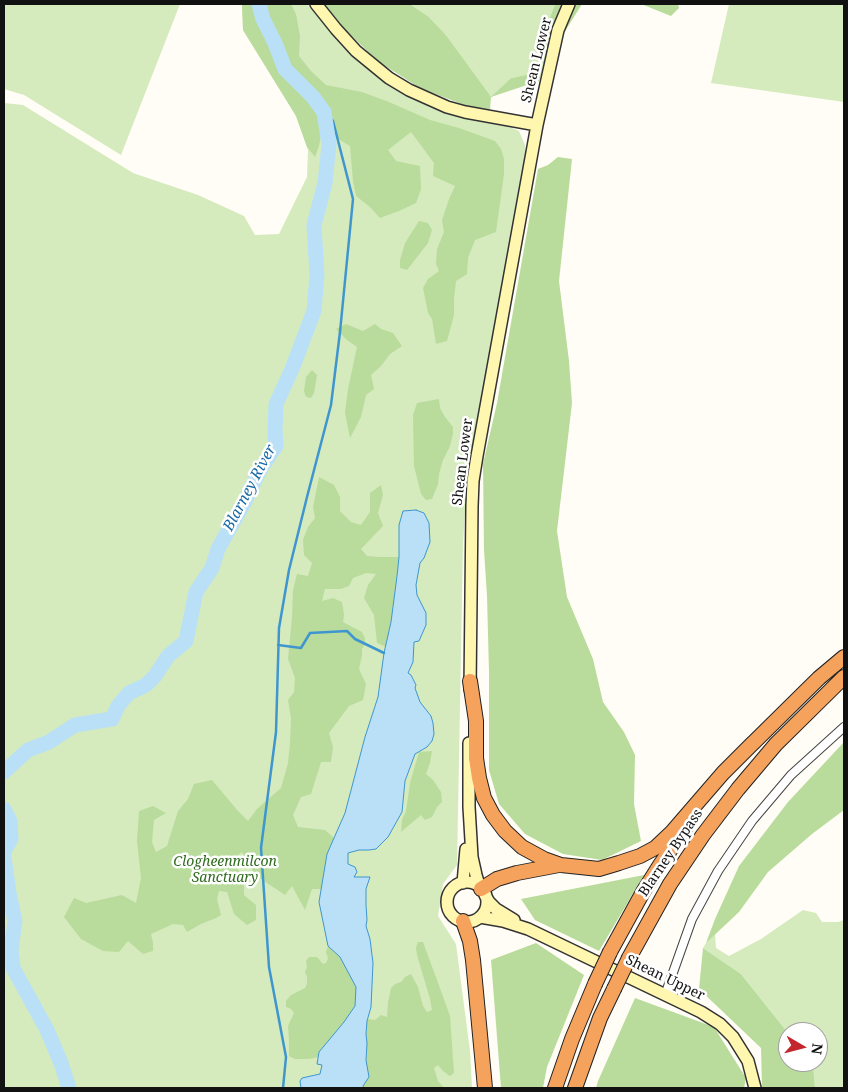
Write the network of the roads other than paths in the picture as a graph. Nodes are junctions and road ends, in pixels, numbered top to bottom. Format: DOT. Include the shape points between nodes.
graph roads {
  1 [pos="316,4"];
  2 [pos="569,4"];
  3 [pos="537,125"];
  4 [pos="844,657"];
  5 [pos="844,677"];
  6 [pos="470,681"];
  7 [pos="844,727"];
  8 [pos="753,743"];
  9 [pos="469,807"];
  10 [pos="561,865"];
  11 [pos="463,883"];
  12 [pos="482,890"];
  13 [pos="480,917"];
  14 [pos="463,921"];
  15 [pos="528,929"];
  16 [pos="665,995"];
  17 [pos="485,1088"];
  18 [pos="555,1088"];
  19 [pos="575,1088"];
  20 [pos="755,1088"];
  1 -- 3 [label="main road, Shean Lower" via="356,51 409,90 465,112"];
  2 -- 3 [label="main road, Shean Lower" via="558,30"];
  3 -- 6 [label="main road, Shean Lower" via="474,481"];
  4 -- 8 [label="highway, Blarney Bypass"];
  5 -- 19 [label="highway, Blarney Bypass, bridge" via="776,744 702,835 670,884 629,958 600,1018"];
  6 -- 9 [label="main road, Shean Lower"];
  6 -- 10 [label="highway" via="479,778 492,815 522,847"];
  7 -- 16 [label="street" via="792,776 737,842 692,919"];
  8 -- 10 [label="highway" via="655,848 599,868"];
  8 -- 18 [label="highway, Blarney Bypass, bridge" via="678,838 643,892 595,984"];
  9 -- 11 [label="main road, Shean Lower"];
  9 -- 12 [label="main road, Shean Lower" via="472,861"];
  10 -- 12 [label="highway" via="497,879"];
  11 -- 12 [label="main road" via="472,883"];
  11 -- 14 [label="main road" via="451,890 447,900 453,916"];
  12 -- 13 [label="main road" via="486,906"];
  12 -- 15 [label="main road, Shean Upper" via="496,909"];
  13 -- 14 [label="main road"];
  13 -- 15 [label="main road, Shean Upper"];
  14 -- 17 [label="highway" via="473,960"];
  15 -- 16 [label="main road, Shean Upper"];
  16 -- 20 [label="main road, Shean Upper" via="701,1012 733,1037 748,1061"];
}
